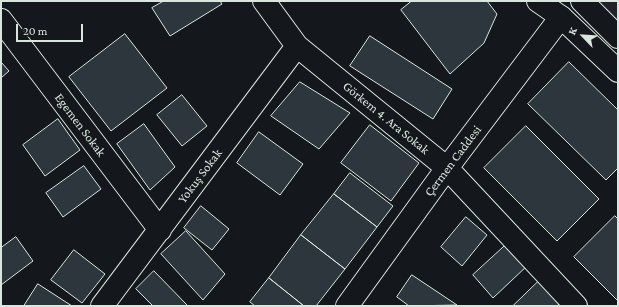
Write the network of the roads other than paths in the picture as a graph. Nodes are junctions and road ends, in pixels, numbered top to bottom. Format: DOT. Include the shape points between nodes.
graph roads {
  1 [pos="264,1"];
  2 [pos="538,1"];
  3 [pos="582,1"];
  4 [pos="567,9"];
  5 [pos="1,20"];
  6 [pos="618,37"];
  7 [pos="297,46"];
  8 [pos="618,71"];
  9 [pos="448,168"];
  10 [pos="160,230"];
  11 [pos="102,306"];
  12 [pos="347,306"];
  13 [pos="576,306"];
  1 -- 7 [label="street, Görkem 4. Ara Sokak"];
  2 -- 4 [label="street"];
  3 -- 6 [label="street"];
  4 -- 8 [label="street"];
  4 -- 9 [label="street, Çermen Caddesi"];
  5 -- 10 [label="street, Egemen Sokak"];
  7 -- 9 [label="street, Görkem 4. Ara Sokak"];
  7 -- 10 [label="street, Yokuş Sokak"];
  9 -- 12 [label="street, Çermen Caddesi"];
  9 -- 13 [label="street, Görkem 4. Ara Sokak"];
  10 -- 11 [label="street, Yokuş Sokak"];
}
